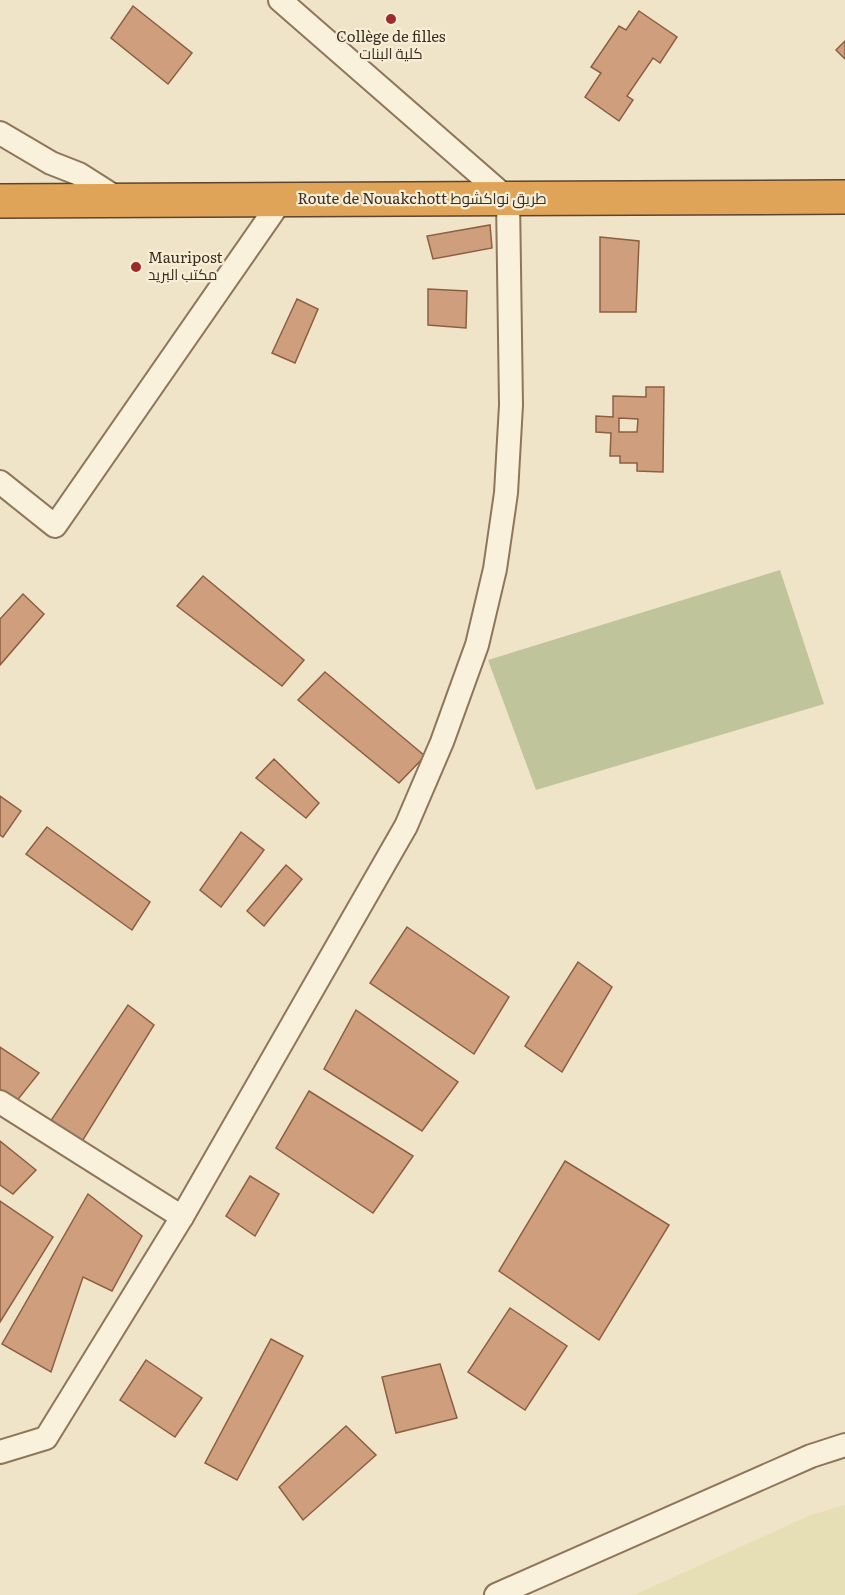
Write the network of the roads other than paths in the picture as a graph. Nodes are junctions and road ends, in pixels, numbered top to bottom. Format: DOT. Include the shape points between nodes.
graph roads {
  1 [pos="280,0"];
  2 [pos="0,133"];
  3 [pos="845,196"];
  4 [pos="282,199"];
  5 [pos="508,199"];
  6 [pos="120,200"];
  7 [pos="0,201"];
  8 [pos="0,482"];
  9 [pos="0,1102"];
  10 [pos="182,1217"];
  11 [pos="845,1445"];
  12 [pos="0,1452"];
  13 [pos="496,1595"];
  1 -- 5 [label="street"];
  2 -- 6 [label="street"];
  3 -- 5 [label="highway, Route de Nouakchott طريق نواكشوط"];
  4 -- 5 [label="highway, Route de Nouakchott طريق نواكشوط"];
  4 -- 6 [label="highway, Route de Nouakchott طريق نواكشوط"];
  4 -- 8 [label="street" via="55,526"];
  5 -- 10 [label="street" via="511,405 507,493 477,645 406,826"];
  6 -- 7 [label="highway, Route de Nouakchott طريق نواكشوط"];
  9 -- 10 [label="street"];
  10 -- 12 [label="street" via="46,1438"];
  11 -- 13 [label="street" via="811,1456"];
}
